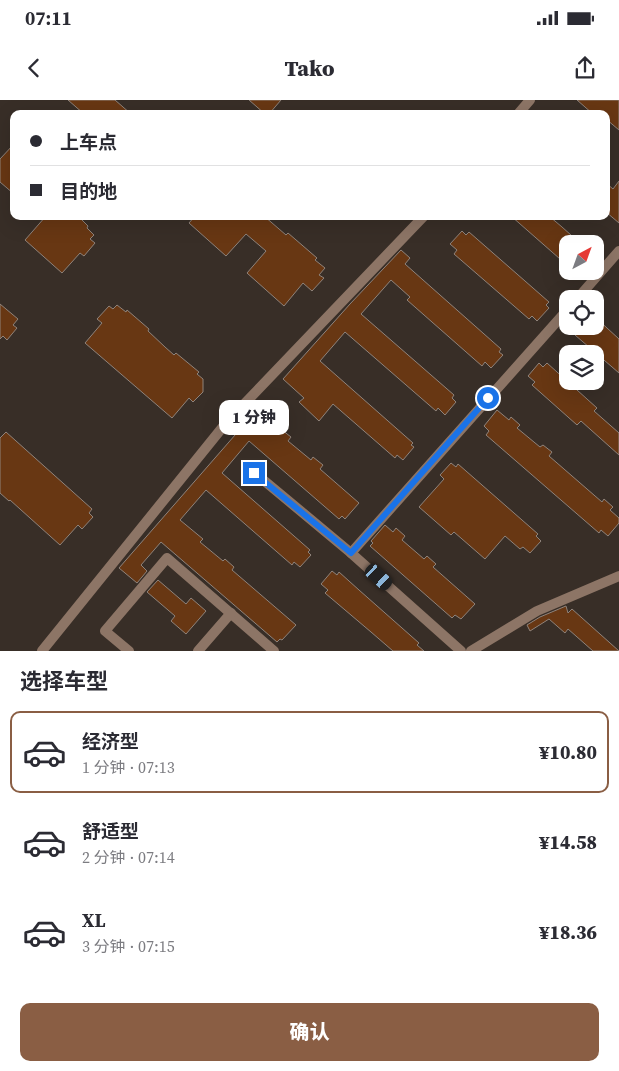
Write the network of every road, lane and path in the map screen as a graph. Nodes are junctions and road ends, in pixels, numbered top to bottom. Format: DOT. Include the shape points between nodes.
graph roads {
  1 [pos="530,100"];
  2 [pos="521,110"];
  3 [pos="420,220"];
  4 [pos="619,252"];
  5 [pos="585,290"];
  6 [pos="559,320"];
  7 [pos="254,473"];
  8 [pos="351,553"];
  9 [pos="619,576"];
  10 [pos="231,613"];
  11 [pos="42,651"];
  12 [pos="128,651"];
  13 [pos="198,651"];
  14 [pos="274,651"];
  15 [pos="461,651"];
  16 [pos="470,651"];
  1 -- 2 [label="street"];
  3 -- 11 [label="street" via="226,423"];
  4 -- 5 [label="street"];
  6 -- 8 [label="street"];
  7 -- 8 [label="street"];
  8 -- 15 [label="street"];
  9 -- 16 [label="street" via="537,611"];
  10 -- 12 [label="street" via="167,558 105,631"];
  10 -- 13 [label="street"];
  10 -- 14 [label="street"];
}
